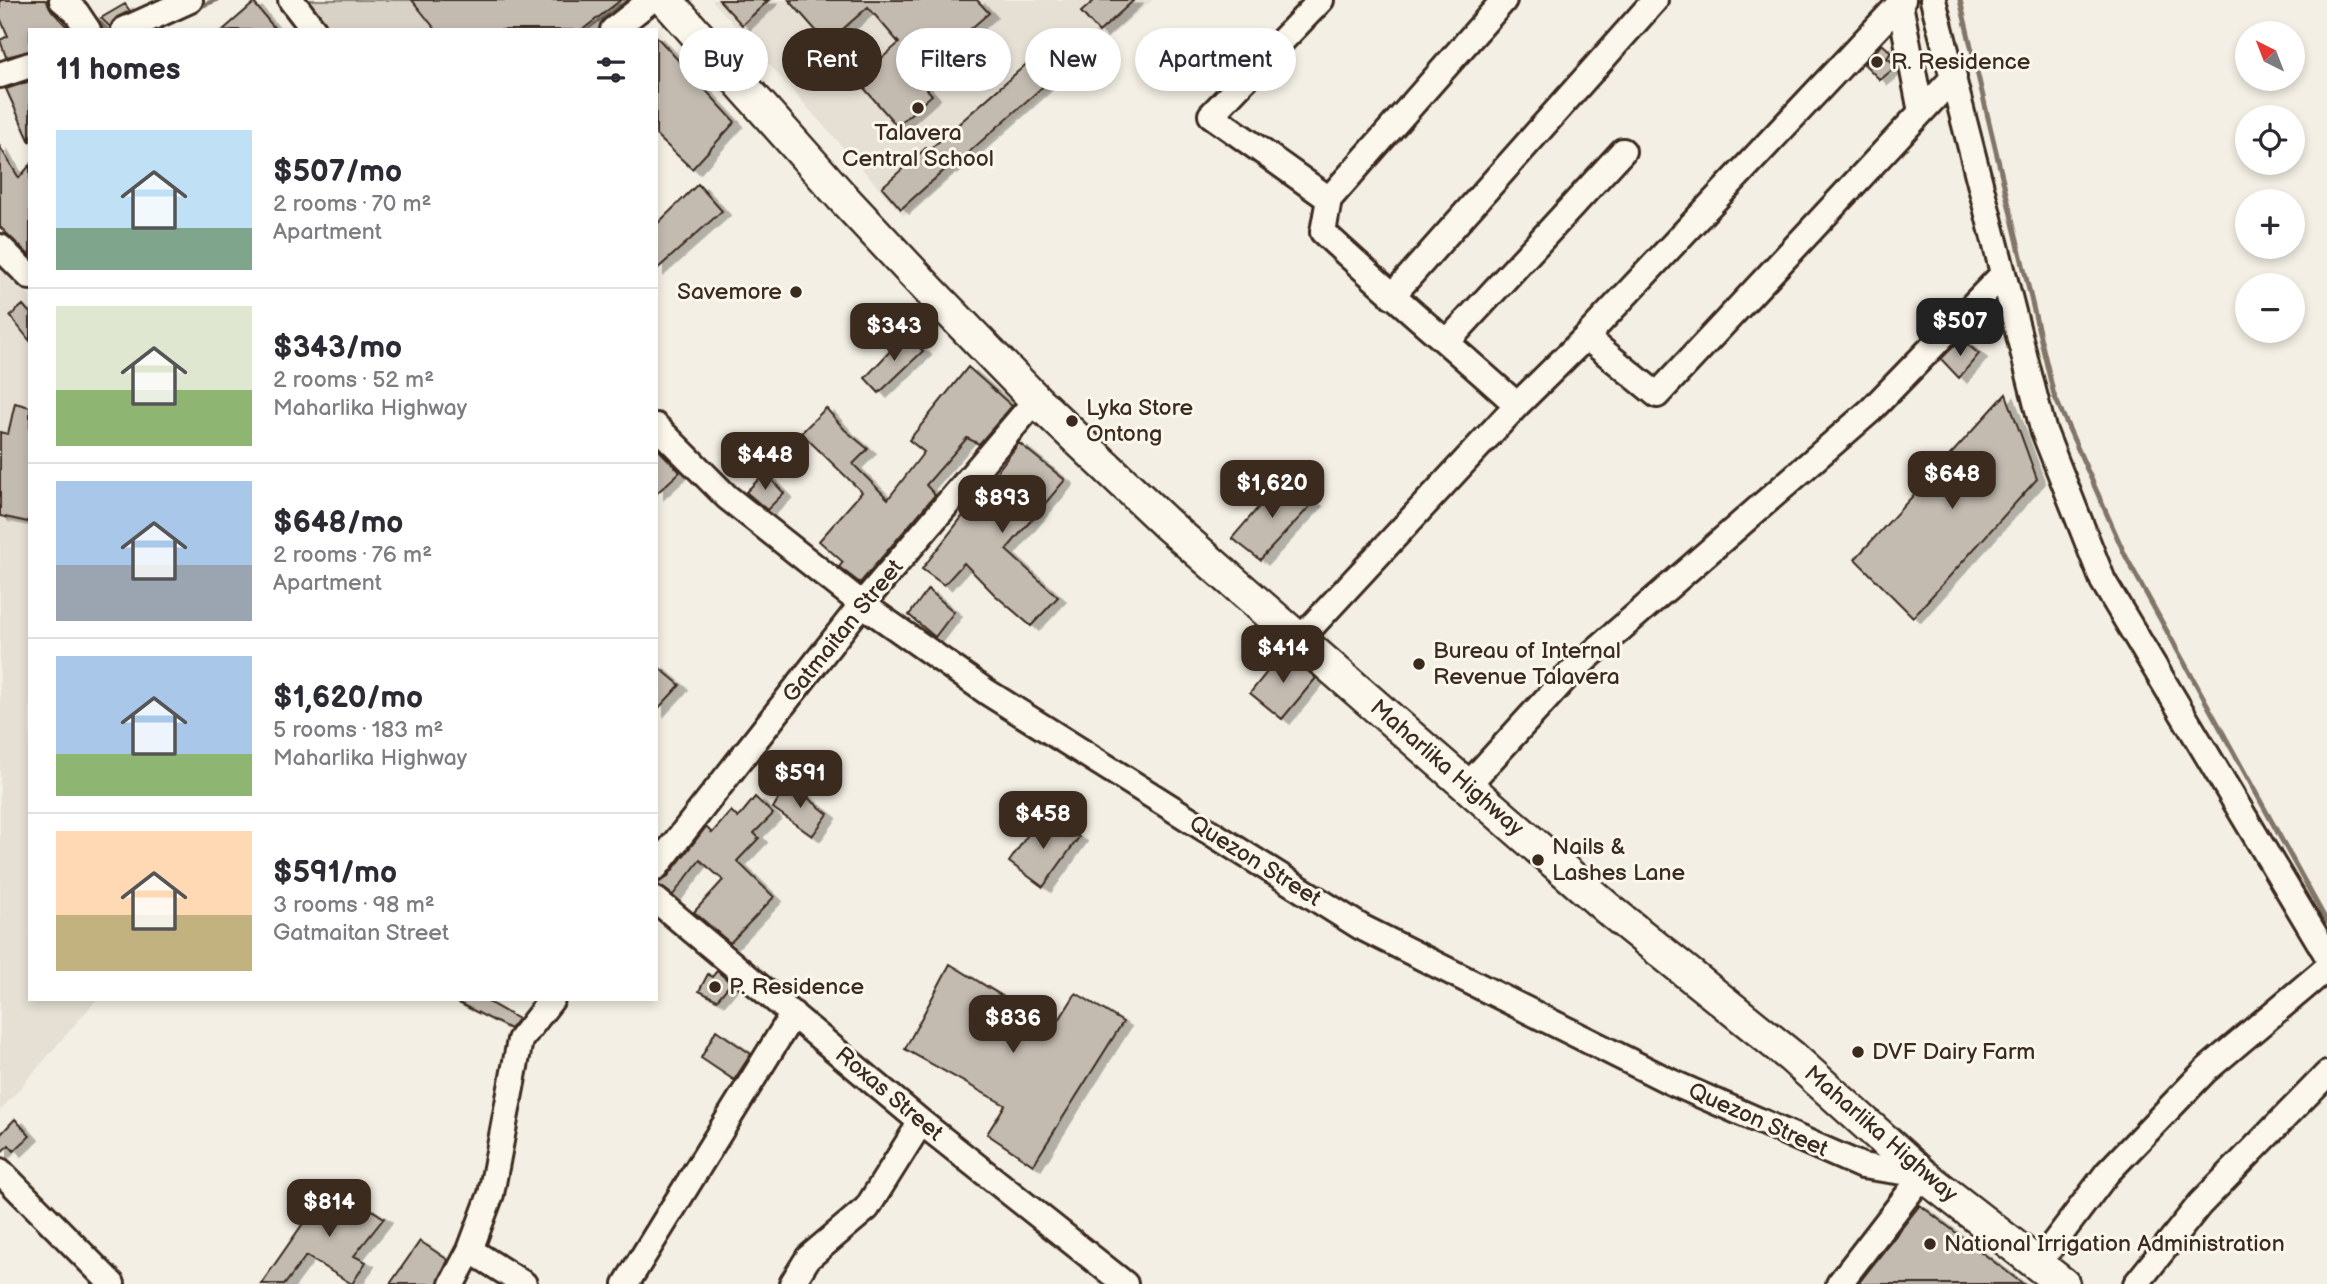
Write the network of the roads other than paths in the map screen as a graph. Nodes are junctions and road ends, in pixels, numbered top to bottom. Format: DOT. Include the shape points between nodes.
graph roads {
  1 [pos="62,0"];
  2 [pos="190,0"];
  3 [pos="291,0"];
  4 [pos="651,0"];
  5 [pos="666,0"];
  6 [pos="1321,0"];
  7 [pos="1504,0"];
  8 [pos="1655,0"];
  9 [pos="1933,0"];
  10 [pos="1901,2"];
  11 [pos="87,28"];
  12 [pos="128,28"];
  13 [pos="312,28"];
  14 [pos="616,28"];
  15 [pos="28,66"];
  16 [pos="0,75"];
  17 [pos="1954,77"];
  18 [pos="1921,112"];
  19 [pos="1623,151"];
  20 [pos="1329,200"];
  21 [pos="0,247"];
  22 [pos="2003,274"];
  23 [pos="28,275"];
  24 [pos="1392,296"];
  25 [pos="1586,337"];
  26 [pos="1447,342"];
  27 [pos="1036,400"];
  28 [pos="1517,405"];
  29 [pos="658,428"];
  30 [pos="862,604"];
  31 [pos="1300,639"];
  32 [pos="1468,786"];
  33 [pos="658,864"];
  34 [pos="658,902"];
  35 [pos="2327,955"];
  36 [pos="2327,968"];
  37 [pos="550,1001"];
  38 [pos="793,1014"];
  39 [pos="2327,1074"];
  40 [pos="922,1122"];
  41 [pos="0,1171"];
  42 [pos="1923,1175"];
  43 [pos="470,1250"];
  44 [pos="2038,1264"];
  45 [pos="112,1284"];
  46 [pos="452,1284"];
  47 [pos="524,1284"];
  48 [pos="626,1284"];
  49 [pos="792,1284"];
  50 [pos="1125,1284"];
  51 [pos="1839,1284"];
  52 [pos="2063,1284"];
  53 [pos="2136,1284"];
  1 -- 11 [label="street"];
  2 -- 12 [label="street"];
  3 -- 13 [label="street"];
  4 -- 14 [label="street"];
  5 -- 27 [label="main road, Maharlika Highway" via="841,196"];
  6 -- 20 [label="street" via="1211,115"];
  7 -- 20 [label="street"];
  8 -- 24 [label="street"];
  9 -- 17 [label="street"];
  10 -- 18 [label="street"];
  10 -- 25 [label="street"];
  15 -- 16 [label="street"];
  17 -- 18 [label="street"];
  17 -- 22 [label="street"];
  18 -- 25 [label="street" via="1657,395"];
  19 -- 26 [label="street"];
  20 -- 24 [label="street" via="1323,232"];
  21 -- 23 [label="street"];
  22 -- 32 [label="street" via="1871,410 1571,672"];
  22 -- 35 [label="street" via="2043,429 2103,581"];
  24 -- 26 [label="street"];
  25 -- 28 [label="street"];
  26 -- 28 [label="street"];
  27 -- 30 [label="street, Gatmaitan Street"];
  27 -- 31 [label="main road, Maharlika Highway" via="1168,525"];
  28 -- 31 [label="street"];
  29 -- 30 [label="street, Quezon Street" via="727,497"];
  30 -- 33 [label="street, Gatmaitan Street"];
  30 -- 42 [label="street, Quezon Street" via="987,692 1361,928 1659,1076 1862,1167"];
  31 -- 32 [label="main road, Maharlika Highway"];
  32 -- 42 [label="main road, Maharlika Highway" via="1607,908 1791,1057"];
  34 -- 38 [label="street, Roxas Street"];
  36 -- 44 [label="street" via="2205,1072 2107,1173"];
  37 -- 43 [label="street" via="520,1040 491,1194"];
  38 -- 40 [label="street, Roxas Street"];
  38 -- 48 [label="street"];
  39 -- 53 [label="street" via="2200,1204"];
  40 -- 49 [label="street" via="867,1208 808,1258"];
  40 -- 50 [label="street, Roxas Street"];
  41 -- 45 [label="street"];
  42 -- 44 [label="main road, Maharlika Highway"];
  42 -- 51 [label="street"];
  43 -- 46 [label="street"];
  43 -- 47 [label="street"];
  44 -- 52 [label="main road, Maharlika Highway"];
}
